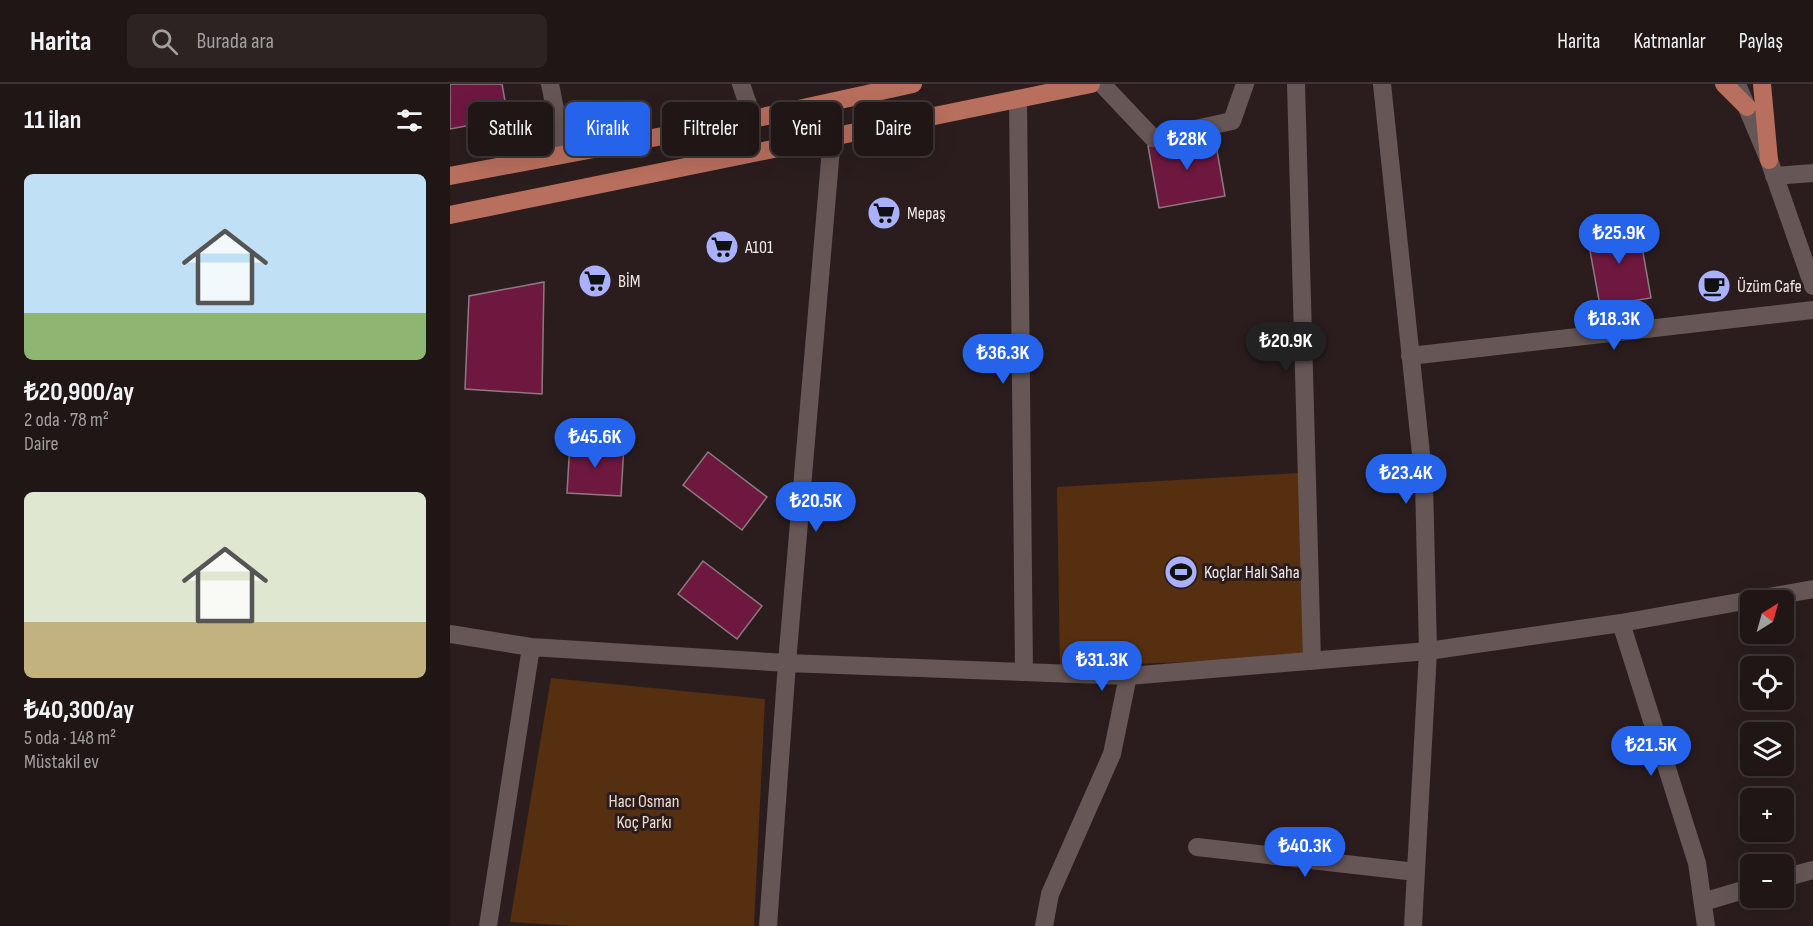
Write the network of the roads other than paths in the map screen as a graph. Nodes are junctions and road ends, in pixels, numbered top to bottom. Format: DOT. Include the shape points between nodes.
graph roads {
  1 [pos="550,84"];
  2 [pos="741,84"];
  3 [pos="914,84"];
  4 [pos="1090,84"];
  5 [pos="1102,84"];
  6 [pos="1245,84"];
  7 [pos="1296,84"];
  8 [pos="1382,84"];
  9 [pos="1724,84"];
  10 [pos="1737,84"];
  11 [pos="1762,84"];
  12 [pos="1018,99"];
  13 [pos="747,102"];
  14 [pos="1746,107"];
  15 [pos="759,117"];
  16 [pos="662,135"];
  17 [pos="842,135"];
  18 [pos="771,149"];
  19 [pos="564,154"];
  20 [pos="830,156"];
  21 [pos="1772,168"];
  22 [pos="1813,173"];
  23 [pos="450,176"];
  24 [pos="450,215"];
  25 [pos="1813,286"];
  26 [pos="1813,310"];
  27 [pos="1410,356"];
  28 [pos="1813,589"];
  29 [pos="1794,592"];
  30 [pos="1740,602"];
  31 [pos="1621,623"];
  32 [pos="450,634"];
  33 [pos="531,647"];
  34 [pos="1428,651"];
  35 [pos="1312,661"];
  36 [pos="786,663"];
  37 [pos="1024,671"];
  38 [pos="1128,676"];
  39 [pos="1197,847"];
  40 [pos="1813,870"];
  41 [pos="1416,872"];
  42 [pos="1794,875"];
  43 [pos="1740,891"];
  44 [pos="1703,902"];
  45 [pos="488,926"];
  46 [pos="768,926"];
  47 [pos="1044,926"];
  48 [pos="1413,926"];
  49 [pos="1706,926"];
  1 -- 19 [label="street"];
  2 -- 13 [label="street"];
  3 -- 15 [label="main road"];
  4 -- 12 [label="main road"];
  5 -- 6 [label="street" via="1153,138 1232,121"];
  7 -- 35 [label="street"];
  8 -- 27 [label="street"];
  9 -- 14 [label="main road"];
  10 -- 14 [label="street"];
  11 -- 21 [label="main road"];
  12 -- 17 [label="main road"];
  12 -- 37 [label="street"];
  14 -- 21 [label="street"];
  16 -- 19 [label="main road"];
  18 -- 24 [label="main road"];
  19 -- 23 [label="main road"];
  20 -- 36 [label="street"];
  21 -- 22 [label="street"];
  21 -- 25 [label="street"];
  26 -- 27 [label="street"];
  27 -- 34 [label="street" via="1424,482"];
  28 -- 29 [label="street"];
  30 -- 31 [label="street"];
  31 -- 34 [label="street"];
  31 -- 44 [label="street" via="1697,864"];
  32 -- 33 [label="street"];
  33 -- 36 [label="street"];
  33 -- 45 [label="street"];
  34 -- 35 [label="street"];
  34 -- 41 [label="street"];
  35 -- 38 [label="street"];
  36 -- 37 [label="street"];
  36 -- 46 [label="street"];
  37 -- 38 [label="street"];
  38 -- 47 [label="street" via="1112,754 1050,894"];
  39 -- 41 [label="street"];
  40 -- 42 [label="street"];
  41 -- 48 [label="street"];
  43 -- 44 [label="street"];
  44 -- 49 [label="street"];
}
